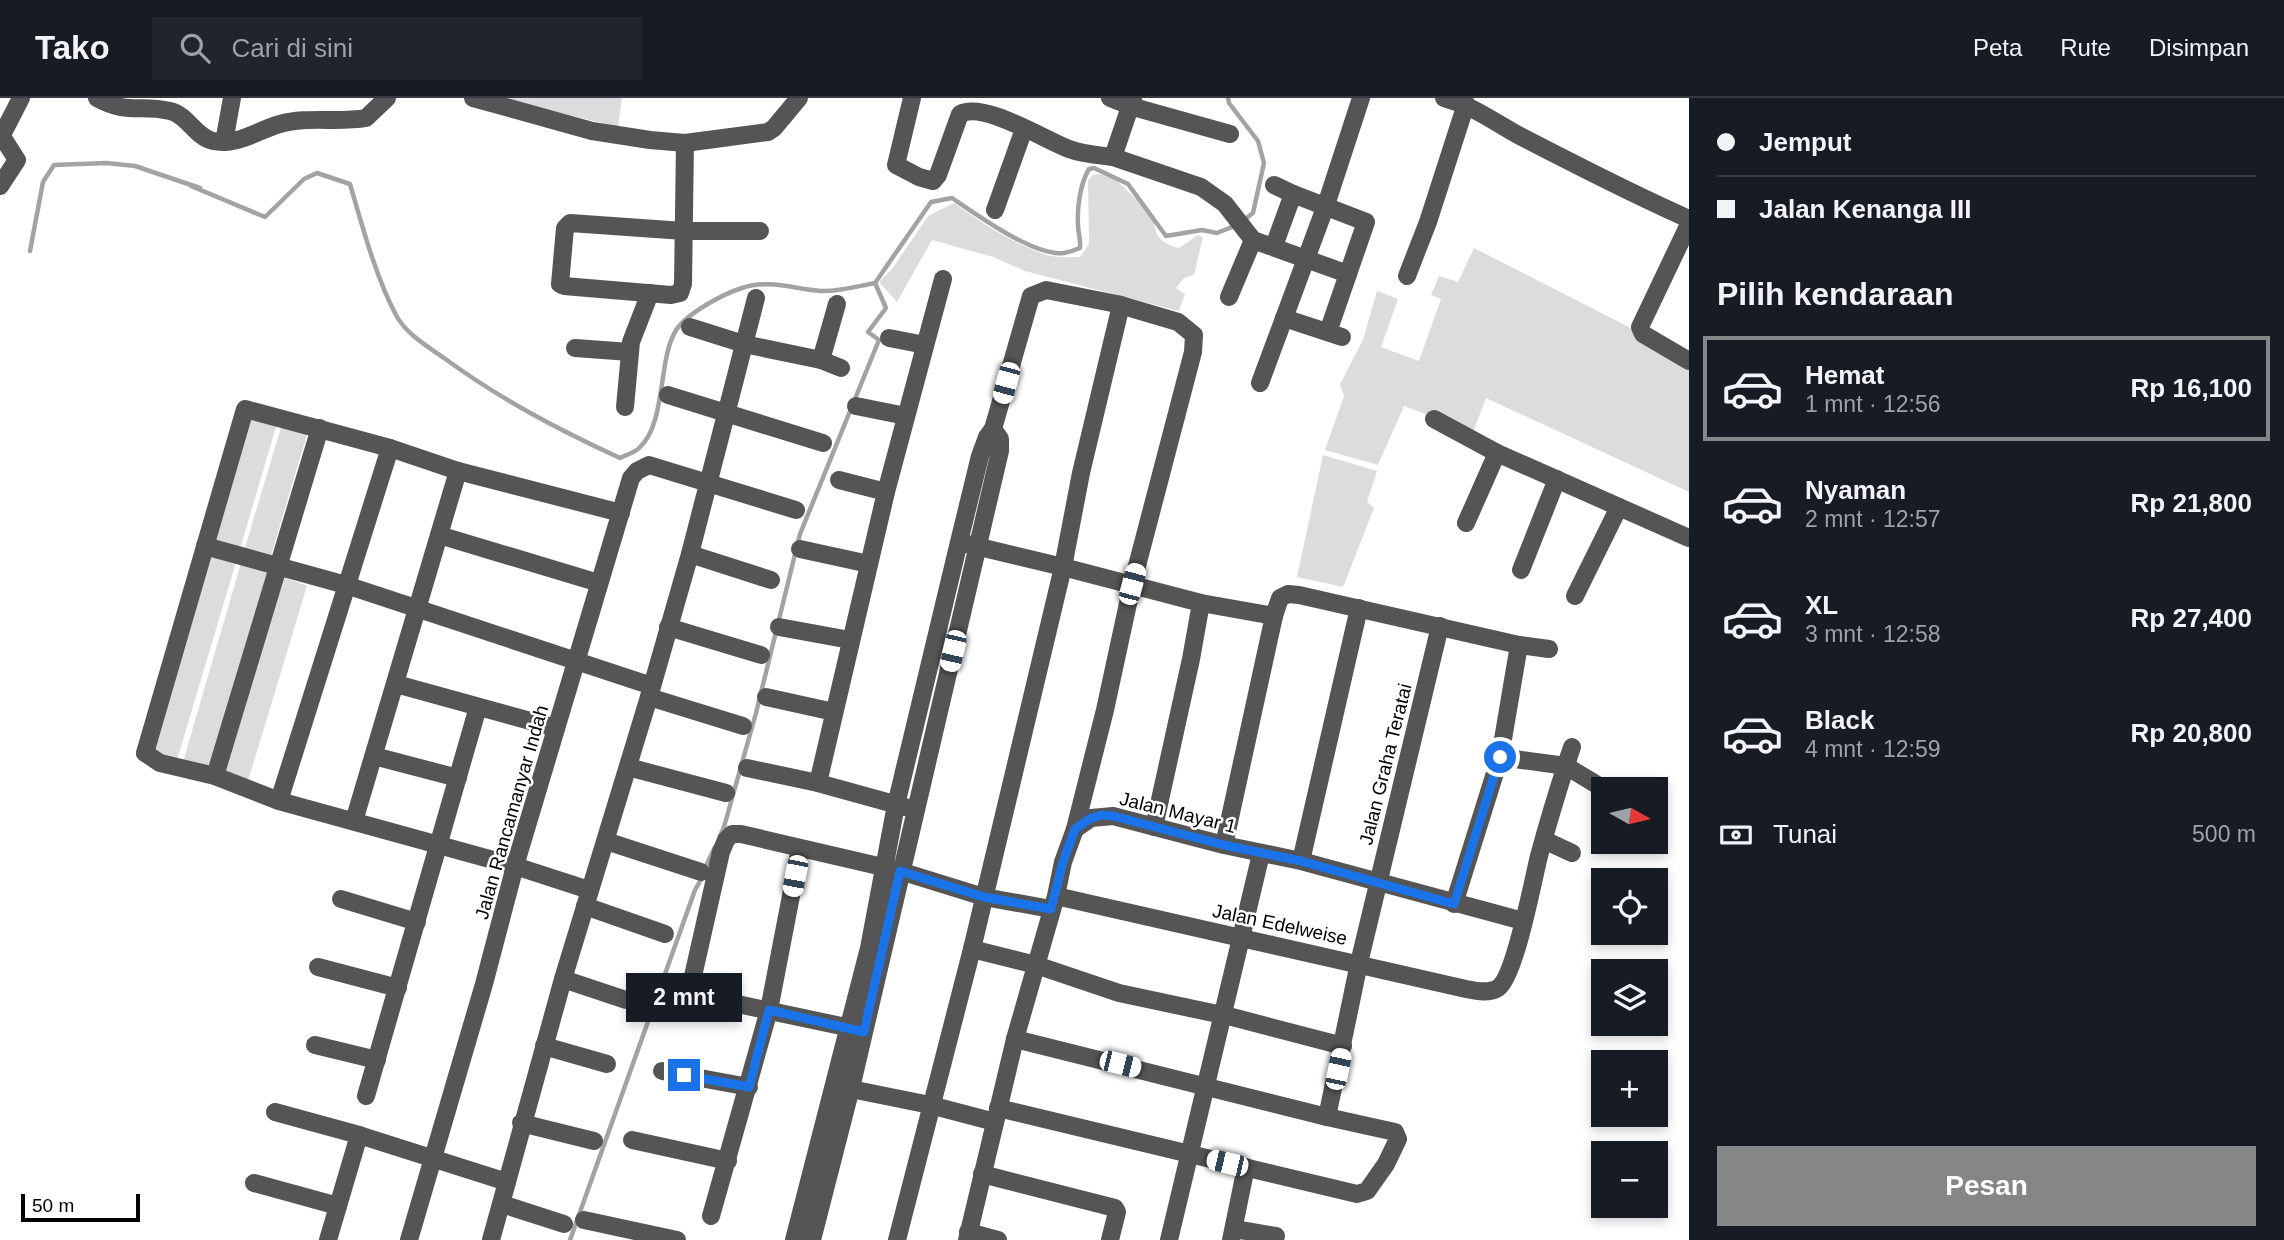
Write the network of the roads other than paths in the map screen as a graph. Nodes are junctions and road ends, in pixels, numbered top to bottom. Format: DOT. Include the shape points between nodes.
graph roads {
  1 [pos="21,98"];
  2 [pos="97,98"];
  3 [pos="232,98"];
  4 [pos="387,98"];
  5 [pos="473,98"];
  6 [pos="799,98"];
  7 [pos="912,98"];
  8 [pos="1110,98"];
  9 [pos="1361,98"];
  10 [pos="1444,98"];
  11 [pos="1132,102"];
  12 [pos="1466,104"];
  13 [pos="963,105"];
  14 [pos="1024,129"];
  15 [pos="1230,134"];
  16 [pos="224,142"];
  17 [pos="685,143"];
  18 [pos="1112,158"];
  19 [pos="1274,185"];
  20 [pos="0,186"];
  21 [pos="1293,194"];
  22 [pos="1326,205"];
  23 [pos="995,210"];
  24 [pos="1689,221"];
  25 [pos="684,231"];
  26 [pos="760,232"];
  27 [pos="1249,236"];
  28 [pos="1274,246"];
  29 [pos="1306,259"];
  30 [pos="1348,274"];
  31 [pos="1408,276"];
  32 [pos="943,279"];
  33 [pos="650,293"];
  34 [pos="1229,297"];
  35 [pos="756,298"];
  36 [pos="837,304"];
  37 [pos="1121,305"];
  38 [pos="1284,318"];
  39 [pos="690,327"];
  40 [pos="889,338"];
  41 [pos="744,344"];
  42 [pos="925,345"];
  43 [pos="575,348"];
  44 [pos="631,352"];
  45 [pos="821,360"];
  46 [pos="1689,361"];
  47 [pos="841,368"];
  48 [pos="1260,383"];
  49 [pos="668,395"];
  50 [pos="856,406"];
  51 [pos="625,407"];
  52 [pos="727,412"];
  53 [pos="906,416"];
  54 [pos="1434,419"];
  55 [pos="320,428"];
  56 [pos="993,429"];
  57 [pos="823,443"];
  58 [pos="390,448"];
  59 [pos="1497,453"];
  60 [pos="458,471"];
  61 [pos="1557,479"];
  62 [pos="838,480"];
  63 [pos="709,485"];
  64 [pos="886,492"];
  65 [pos="1619,507"];
  66 [pos="796,510"];
  67 [pos="621,513"];
  68 [pos="1466,523"];
  69 [pos="439,535"];
  70 [pos="1689,538"];
  71 [pos="958,542"];
  72 [pos="205,546"];
  73 [pos="978,546"];
  74 [pos="800,548"];
  75 [pos="690,554"];
  76 [pos="869,564"];
  77 [pos="276,567"];
  78 [pos="1063,567"];
  79 [pos="1521,570"];
  80 [pos="771,580"];
  81 [pos="600,583"];
  82 [pos="1132,584"];
  83 [pos="346,585"];
  84 [pos="1575,596"];
  85 [pos="1201,603"];
  86 [pos="417,608"];
  87 [pos="1359,608"];
  88 [pos="1274,616"];
  89 [pos="1440,626"];
  90 [pos="668,627"];
  91 [pos="779,627"];
  92 [pos="850,640"];
  93 [pos="1519,645"];
  94 [pos="1549,649"];
  95 [pos="761,655"];
  96 [pos="576,660"];
  97 [pos="396,684"];
  98 [pos="651,692"];
  99 [pos="766,696"];
  100 [pos="478,707"];
  101 [pos="834,712"];
  102 [pos="743,726"];
  103 [pos="556,728"];
  104 [pos="1572,747"];
  105 [pos="374,756"];
  106 [pos="1500,757"];
  107 [pos="1566,766"];
  108 [pos="628,767"];
  109 [pos="747,768"];
  110 [pos="215,776"];
  111 [pos="458,778"];
  112 [pos="1591,781"];
  113 [pos="818,783"];
  114 [pos="726,793"];
  115 [pos="279,801"];
  116 [pos="896,805"];
  117 [pos="916,809"];
  118 [pos="354,821"];
  119 [pos="1154,827"];
  120 [pos="1075,829"];
  121 [pos="1544,840"];
  122 [pos="606,841"];
  123 [pos="439,845"];
  124 [pos="1224,845"];
  125 [pos="800,849"];
  126 [pos="1261,853"];
  127 [pos="1572,853"];
  128 [pos="1301,861"];
  129 [pos="516,866"];
  130 [pos="892,869"];
  131 [pos="701,872"];
  132 [pos="1378,881"];
  133 [pos="984,897"];
  134 [pos="587,898"];
  135 [pos="341,899"];
  136 [pos="1054,902"];
  137 [pos="1454,904"];
  138 [pos="1523,921"];
  139 [pos="417,922"];
  140 [pos="664,934"];
  141 [pos="1242,937"];
  142 [pos="972,950"];
  143 [pos="1359,963"];
  144 [pos="1035,965"];
  145 [pos="318,967"];
  146 [pos="562,979"];
  147 [pos="398,988"];
  148 [pos="626,1000"];
  149 [pos="769,1010"];
  150 [pos="1222,1016"];
  151 [pos="856,1030"];
  152 [pos="1015,1039"];
  153 [pos="315,1045"];
  154 [pos="544,1046"];
  155 [pos="1343,1046"];
  156 [pos="377,1060"];
  157 [pos="607,1064"];
  158 [pos="662,1071"];
  159 [pos="1205,1086"];
  160 [pos="749,1087"];
  161 [pos="843,1087"];
  162 [pos="366,1096"];
  163 [pos="930,1105"];
  164 [pos="275,1112"];
  165 [pos="997,1115"];
  166 [pos="1327,1117"];
  167 [pos="522,1123"];
  168 [pos="359,1135"];
  169 [pos="632,1140"];
  170 [pos="594,1141"];
  171 [pos="1189,1154"];
  172 [pos="433,1159"];
  173 [pos="727,1161"];
  174 [pos="1246,1167"];
  175 [pos="982,1174"];
  176 [pos="507,1182"];
  177 [pos="254,1183"];
  178 [pos="502,1204"];
  179 [pos="338,1206"];
  180 [pos="711,1216"];
  181 [pos="584,1220"];
  182 [pos="564,1224"];
  183 [pos="623,1234"];
  184 [pos="1233,1235"];
  185 [pos="967,1236"];
  186 [pos="1276,1236"];
  187 [pos="328,1240"];
  188 [pos="409,1240"];
  189 [pos="491,1240"];
  190 [pos="677,1240"];
  191 [pos="794,1240"];
  192 [pos="812,1240"];
  193 [pos="897,1240"];
  194 [pos="998,1240"];
  195 [pos="1110,1240"];
  196 [pos="1169,1240"];
  1 -- 20 [label="street" via="3,138 16,160"];
  2 -- 16 [label="street" via="130,110 172,111 211,141"];
  3 -- 16 [label="street"];
  4 -- 16 [label="street" via="366,118 282,123"];
  5 -- 17 [label="street" via="592,131"];
  6 -- 17 [label="street" via="768,132"];
  7 -- 13 [label="street" via="895,165 933,181"];
  8 -- 11 [label="street"];
  9 -- 22 [label="street"];
  10 -- 12 [label="street"];
  11 -- 15 [label="street"];
  11 -- 18 [label="street"];
  12 -- 24 [label="street"];
  12 -- 31 [label="street"];
  13 -- 14 [label="street"];
  14 -- 18 [label="street" via="1070,150"];
  14 -- 23 [label="street"];
  17 -- 25 [label="street"];
  18 -- 27 [label="street" via="1200,187 1226,204"];
  19 -- 21 [label="street"];
  21 -- 22 [label="street"];
  21 -- 28 [label="street"];
  22 -- 29 [label="street"];
  22 -- 30 [label="street" via="1373,225"];
  24 -- 46 [label="street" via="1640,327 1643,334"];
  25 -- 26 [label="street"];
  25 -- 33 [label="street" via="680,293"];
  25 -- 33 [label="street" via="567,224 560,284"];
  27 -- 28 [label="street"];
  27 -- 34 [label="street"];
  28 -- 29 [label="street"];
  29 -- 30 [label="street"];
  29 -- 38 [label="street"];
  30 -- 38 [label="street" via="1335,335"];
  32 -- 42 [label="street"];
  33 -- 44 [label="street"];
  35 -- 41 [label="street"];
  36 -- 45 [label="street"];
  37 -- 56 [label="street" via="1046,290 1031,296"];
  37 -- 78 [label="street"];
  37 -- 82 [label="street" via="1178,322 1194,335"];
  38 -- 48 [label="street"];
  39 -- 41 [label="street"];
  40 -- 42 [label="street"];
  41 -- 45 [label="street"];
  41 -- 52 [label="street"];
  42 -- 53 [label="street"];
  43 -- 44 [label="street"];
  44 -- 51 [label="street"];
  45 -- 47 [label="street"];
  49 -- 52 [label="street"];
  50 -- 53 [label="street"];
  52 -- 57 [label="street"];
  52 -- 63 [label="street"];
  53 -- 64 [label="street"];
  54 -- 59 [label="street"];
  55 -- 58 [label="street"];
  55 -- 72 [label="street" via="245,409"];
  55 -- 77 [label="street"];
  56 -- 71 [label="street" via="980,456"];
  56 -- 73 [label="street" via="1000,439 1000,451"];
  58 -- 60 [label="street"];
  58 -- 83 [label="street"];
  59 -- 61 [label="street"];
  59 -- 68 [label="street"];
  60 -- 67 [label="street"];
  60 -- 69 [label="street"];
  61 -- 65 [label="street"];
  61 -- 79 [label="street"];
  62 -- 64 [label="street"];
  63 -- 66 [label="street"];
  63 -- 67 [label="street, Jalan Rancamanyar Indah" via="646,466 631,478"];
  63 -- 75 [label="street"];
  64 -- 76 [label="street"];
  65 -- 70 [label="street"];
  65 -- 84 [label="street"];
  67 -- 81 [label="street, Jalan Rancamanyar Indah"];
  69 -- 81 [label="street"];
  69 -- 86 [label="street"];
  71 -- 73 [label="street"];
  71 -- 116 [label="street"];
  72 -- 77 [label="street"];
  72 -- 110 [label="street" via="145,753 160,763"];
  73 -- 78 [label="street"];
  73 -- 117 [label="street"];
  74 -- 76 [label="street"];
  75 -- 80 [label="street"];
  75 -- 90 [label="street"];
  76 -- 92 [label="street"];
  77 -- 83 [label="street"];
  77 -- 110 [label="street"];
  78 -- 82 [label="street"];
  78 -- 133 [label="street"];
  81 -- 96 [label="street, Jalan Rancamanyar Indah"];
  82 -- 85 [label="street"];
  82 -- 120 [label="street"];
  83 -- 86 [label="street"];
  83 -- 115 [label="street"];
  85 -- 88 [label="street"];
  85 -- 119 [label="street"];
  86 -- 96 [label="street"];
  86 -- 97 [label="street"];
  87 -- 88 [label="street" via="1288,594 1280,598"];
  87 -- 89 [label="street"];
  87 -- 128 [label="street"];
  88 -- 124 [label="street"];
  89 -- 93 [label="street"];
  89 -- 132 [label="street, Jalan Graha Teratai"];
  90 -- 95 [label="street"];
  90 -- 98 [label="street"];
  91 -- 92 [label="street"];
  92 -- 101 [label="street"];
  93 -- 94 [label="street"];
  93 -- 106 [label="street"];
  96 -- 98 [label="street"];
  96 -- 103 [label="street, Jalan Rancamanyar Indah"];
  97 -- 100 [label="street"];
  97 -- 105 [label="street"];
  98 -- 102 [label="street"];
  98 -- 108 [label="street"];
  99 -- 101 [label="street"];
  100 -- 103 [label="street"];
  100 -- 111 [label="street"];
  101 -- 113 [label="street"];
  103 -- 129 [label="street, Jalan Rancamanyar Indah"];
  104 -- 107 [label="street"];
  105 -- 111 [label="street"];
  105 -- 118 [label="street"];
  106 -- 107 [label="street"];
  106 -- 137 [label="street"];
  107 -- 112 [label="street"];
  107 -- 121 [label="street"];
  108 -- 114 [label="street"];
  108 -- 122 [label="street"];
  109 -- 113 [label="street"];
  110 -- 115 [label="street"];
  111 -- 123 [label="street"];
  113 -- 116 [label="street"];
  115 -- 118 [label="street"];
  116 -- 117 [label="street"];
  116 -- 130 [label="street"];
  117 -- 130 [label="street"];
  118 -- 123 [label="street"];
  119 -- 120 [label="street, Jalan Mayar 1" via="1102,815"];
  119 -- 124 [label="street, Jalan Mayar 1"];
  120 -- 136 [label="street"];
  121 -- 127 [label="street"];
  121 -- 138 [label="street"];
  122 -- 131 [label="street"];
  122 -- 134 [label="street"];
  123 -- 129 [label="street"];
  123 -- 139 [label="street"];
  124 -- 126 [label="street, Jalan Mayar 1"];
  125 -- 130 [label="street, Jalan Edelweise"];
  125 -- 149 [label="street"];
  125 -- 149 [label="street, Jalan Edelweise" via="741,834 726,840 691,985 700,996"];
  126 -- 128 [label="street, Jalan Mayar 1"];
  126 -- 141 [label="street"];
  128 -- 132 [label="street, Jalan Mayar 1"];
  129 -- 134 [label="street"];
  129 -- 172 [label="street, Jalan Rancamanyar Indah"];
  130 -- 133 [label="street, Jalan Edelweise"];
  130 -- 151 [label="street" via="869,948"];
  132 -- 137 [label="street, Jalan Mayar 1"];
  132 -- 143 [label="street, Jalan Graha Teratai"];
  133 -- 136 [label="street, Jalan Edelweise"];
  133 -- 142 [label="street"];
  134 -- 140 [label="street"];
  134 -- 146 [label="street"];
  135 -- 139 [label="street"];
  136 -- 141 [label="street, Jalan Edelweise"];
  136 -- 144 [label="street"];
  137 -- 138 [label="street, Jalan Mayar 1"];
  138 -- 143 [label="street, Jalan Edelweise" via="1511,966 1496,990 1478,992"];
  139 -- 147 [label="street"];
  141 -- 143 [label="street, Jalan Edelweise"];
  141 -- 150 [label="street"];
  142 -- 144 [label="street"];
  142 -- 163 [label="street"];
  143 -- 155 [label="street, Jalan Graha Teratai"];
  144 -- 150 [label="street" via="1119,993"];
  144 -- 152 [label="street"];
  145 -- 147 [label="street"];
  146 -- 148 [label="street"];
  146 -- 154 [label="street"];
  147 -- 156 [label="street"];
  149 -- 151 [label="street"];
  149 -- 160 [label="street"];
  150 -- 155 [label="street"];
  150 -- 159 [label="street"];
  151 -- 161 [label="street"];
  152 -- 159 [label="street"];
  152 -- 165 [label="street"];
  153 -- 156 [label="street"];
  154 -- 157 [label="street"];
  154 -- 167 [label="street"];
  155 -- 166 [label="street, Jalan Graha Teratai"];
  156 -- 162 [label="street"];
  158 -- 160 [label="street"];
  159 -- 166 [label="street"];
  159 -- 171 [label="street"];
  160 -- 173 [label="street"];
  161 -- 163 [label="street"];
  161 -- 191 [label="street"];
  161 -- 192 [label="street"];
  163 -- 165 [label="street"];
  163 -- 193 [label="street"];
  164 -- 168 [label="street"];
  165 -- 171 [label="street"];
  165 -- 175 [label="street"];
  166 -- 174 [label="street" via="1398,1134 1386,1164 1367,1192 1357,1194"];
  167 -- 170 [label="street"];
  167 -- 176 [label="street"];
  168 -- 172 [label="street"];
  168 -- 179 [label="street"];
  169 -- 173 [label="street"];
  171 -- 174 [label="street"];
  171 -- 196 [label="street"];
  172 -- 176 [label="street"];
  172 -- 188 [label="street, Jalan Rancamanyar Indah"];
  173 -- 180 [label="street"];
  174 -- 184 [label="street"];
  175 -- 185 [label="street"];
  175 -- 195 [label="street" via="1115,1208"];
  176 -- 178 [label="street"];
  177 -- 179 [label="street"];
  178 -- 182 [label="street"];
  178 -- 189 [label="street"];
  179 -- 187 [label="street"];
  181 -- 183 [label="street"];
  183 -- 190 [label="street"];
  184 -- 186 [label="street"];
  185 -- 194 [label="street"];
}
